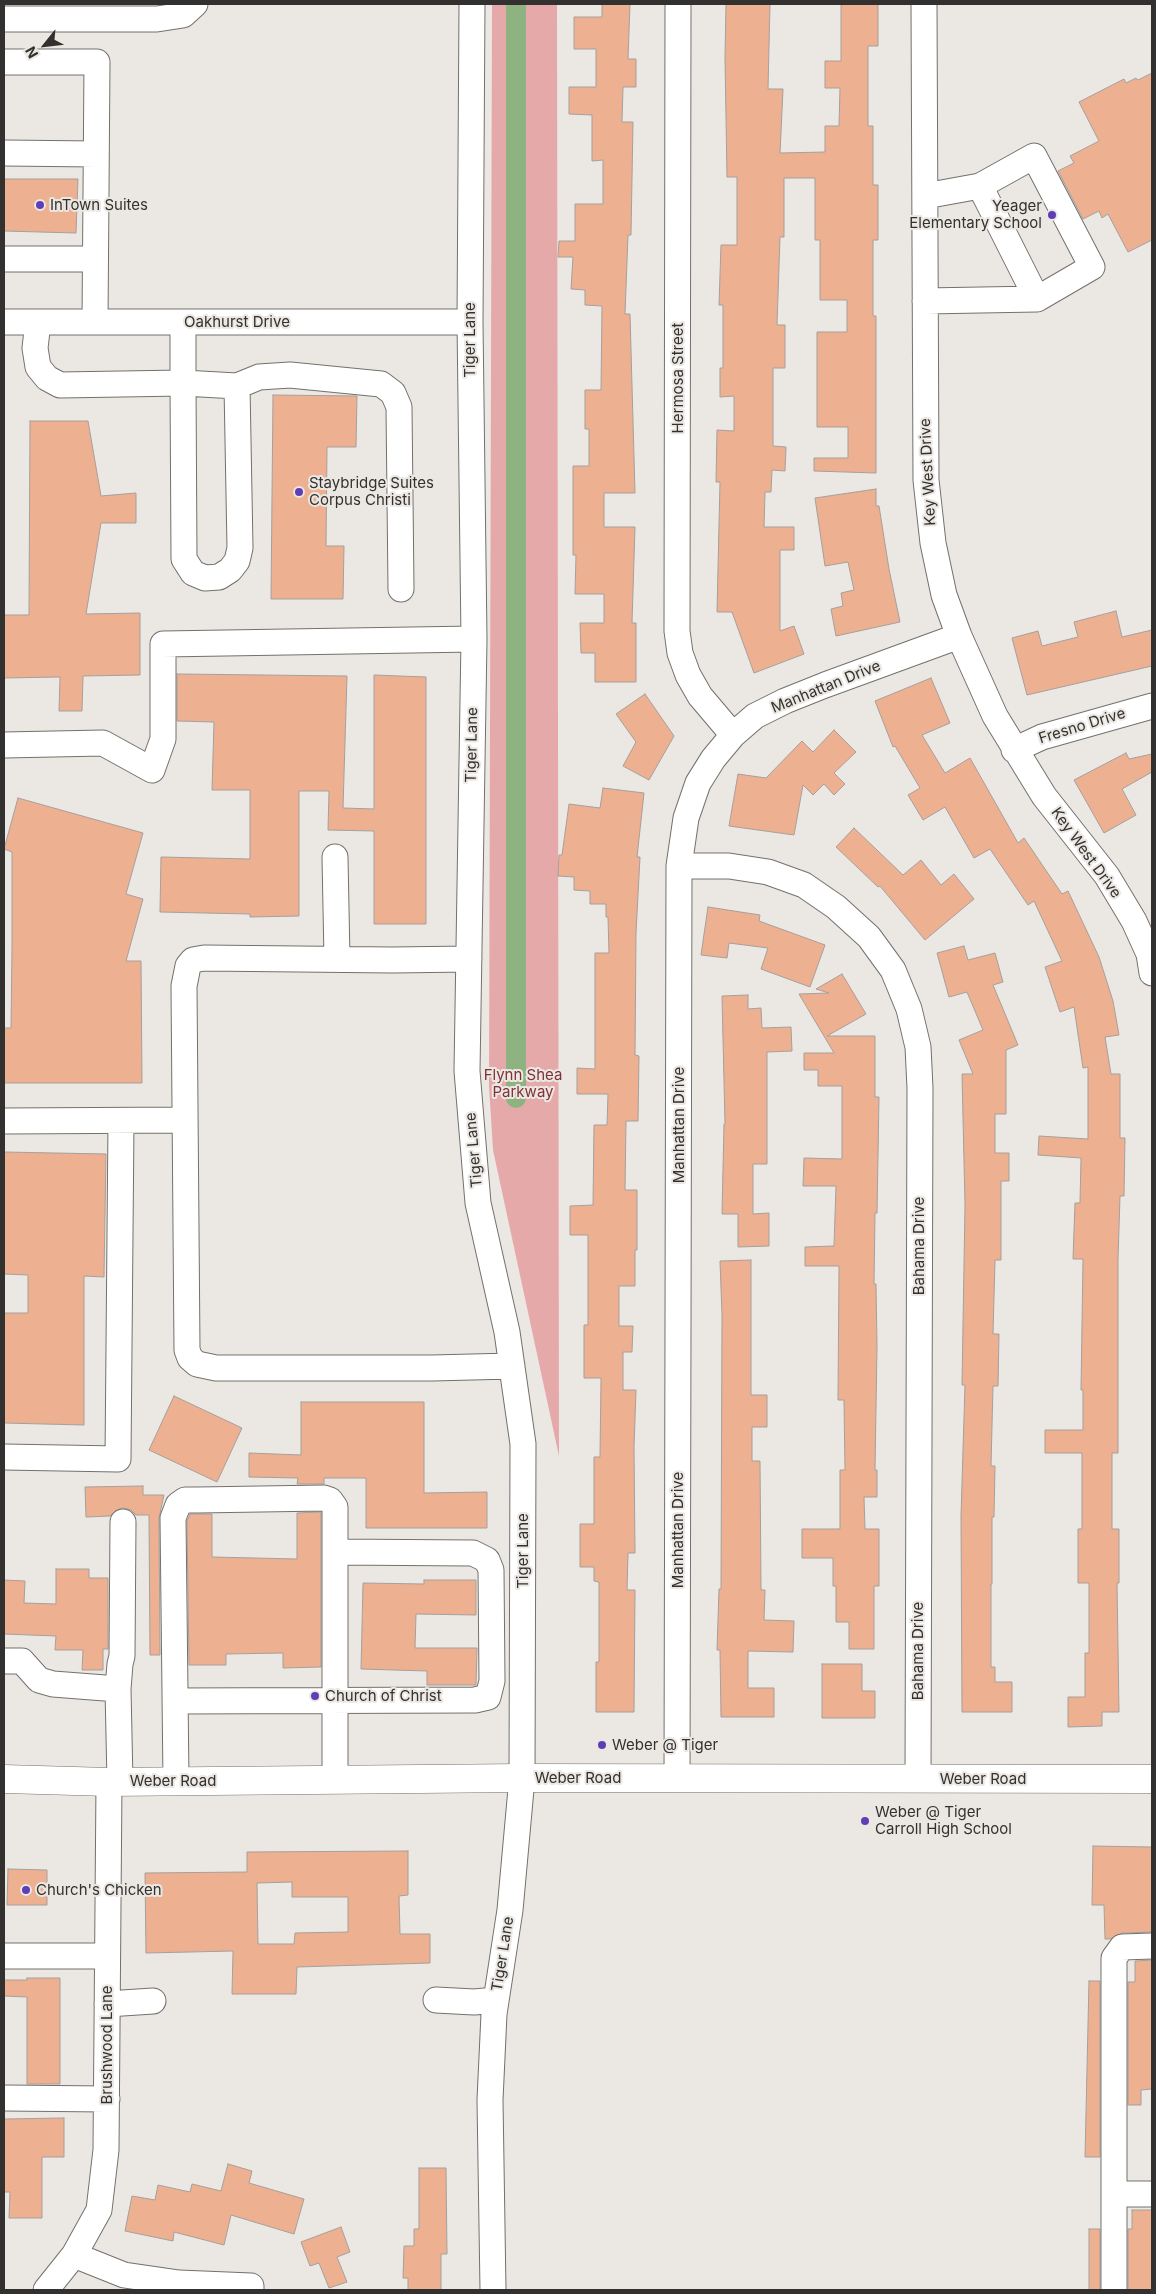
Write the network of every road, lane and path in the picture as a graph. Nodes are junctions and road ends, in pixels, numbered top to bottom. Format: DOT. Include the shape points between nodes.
graph roads {
  1 [pos="195,4"];
  2 [pos="472,4"];
  3 [pos="678,4"];
  4 [pos="924,4"];
  5 [pos="4,19"];
  6 [pos="4,62"];
  7 [pos="4,153"];
  8 [pos="96,154"];
  9 [pos="980,186"];
  10 [pos="925,196"];
  11 [pos="4,259"];
  12 [pos="95,259"];
  13 [pos="1037,299"];
  14 [pos="925,301"];
  15 [pos="4,322"];
  16 [pos="38,322"];
  17 [pos="95,322"];
  18 [pos="183,322"];
  19 [pos="470,322"];
  20 [pos="183,383"];
  21 [pos="237,386"];
  22 [pos="401,589"];
  23 [pos="959,636"];
  24 [pos="474,639"];
  25 [pos="1152,706"];
  26 [pos="733,735"];
  27 [pos="4,745"];
  28 [pos="1014,750"];
  29 [pos="335,857"];
  30 [pos="679,866"];
  31 [pos="469,958"];
  32 [pos="337,959"];
  33 [pos="1151,960"];
  34 [pos="185,1120"];
  35 [pos="4,1121"];
  36 [pos="121,1121"];
  37 [pos="512,1366"];
  38 [pos="4,1457"];
  39 [pos="123,1522"];
  40 [pos="336,1552"];
  41 [pos="4,1661"];
  42 [pos="118,1689"];
  43 [pos="335,1700"];
  44 [pos="175,1701"];
  45 [pos="522,1778"];
  46 [pos="677,1778"];
  47 [pos="918,1778"];
  48 [pos="4,1779"];
  49 [pos="1152,1779"];
  50 [pos="335,1780"];
  51 [pos="114,1782"];
  52 [pos="176,1782"];
  53 [pos="1152,1946"];
  54 [pos="4,1956"];
  55 [pos="108,1956"];
  56 [pos="436,2000"];
  57 [pos="496,2000"];
  58 [pos="153,2002"];
  59 [pos="107,2004"];
  60 [pos="4,2098"];
  61 [pos="106,2099"];
  62 [pos="1114,2194"];
  63 [pos="1152,2194"];
  64 [pos="74,2255"];
  65 [pos="46,2290"];
  66 [pos="251,2290"];
  67 [pos="493,2290"];
  68 [pos="1114,2290"];
  1 -- 5 [label="street" via="183,15 157,19"];
  2 -- 19 [label="street, Tiger Lane"];
  3 -- 26 [label="street, Hermosa Street" via="677,631 688,675 700,696"];
  4 -- 10 [label="street, Key West Drive"];
  6 -- 8 [label="street" via="97,62"];
  7 -- 8 [label="street"];
  8 -- 12 [label="street"];
  9 -- 10 [label="street"];
  9 -- 13 [label="street"];
  9 -- 13 [label="street" via="1034,156 1092,267"];
  10 -- 14 [label="street, Key West Drive"];
  11 -- 12 [label="street"];
  12 -- 17 [label="street"];
  13 -- 14 [label="street"];
  14 -- 23 [label="street, Key West Drive" via="926,480 933,543 944,595"];
  15 -- 16 [label="street, Oakhurst Drive"];
  16 -- 17 [label="street, Oakhurst Drive"];
  16 -- 20 [label="street" via="35,348 38,367 47,378 60,385"];
  17 -- 18 [label="street, Oakhurst Drive"];
  18 -- 19 [label="street, Oakhurst Drive"];
  18 -- 20 [label="street"];
  19 -- 24 [label="street, Tiger Lane"];
  20 -- 21 [label="street"];
  20 -- 21 [label="street" via="184,559 193,573 205,578 219,577 230,570 237,561 240,548"];
  21 -- 22 [label="street" via="259,377 290,375 381,384 393,392 399,408"];
  23 -- 26 [label="street, Manhattan Drive" via="785,701 755,716"];
  23 -- 28 [label="street, Key West Drive" via="994,716"];
  24 -- 27 [label="street" via="163,644 163,739 152,770 103,743"];
  24 -- 31 [label="street, Tiger Lane"];
  25 -- 28 [label="street, Fresno Drive" via="1042,737"];
  26 -- 30 [label="street, Manhattan Drive" via="698,783 686,818"];
  28 -- 33 [label="street, Key West Drive" via="1044,796 1107,876 1134,921"];
  29 -- 32 [label="street"];
  30 -- 46 [label="street, Manhattan Drive"];
  30 -- 47 [label="street, Bahama Drive" via="728,866 768,872 804,885 836,907 869,937 892,970 910,1009 918,1047 920,1088"];
  31 -- 32 [label="street"];
  31 -- 37 [label="street, Tiger Lane" via="467,1071 478,1203"];
  32 -- 34 [label="street" via="204,958 194,960 188,966 184,986"];
  34 -- 36 [label="street"];
  34 -- 37 [label="street" via="187,1350 197,1364 216,1368"];
  35 -- 36 [label="street"];
  36 -- 38 [label="street" via="118,1459"];
  37 -- 45 [label="street, Tiger Lane" via="523,1444"];
  39 -- 42 [label="street, Brushwood Lane" via="122,1656"];
  40 -- 43 [label="street"];
  40 -- 43 [label="street" via="474,1553 482,1556 491,1570 492,1681 491,1691 484,1699"];
  40 -- 44 [label="street" via="335,1508 330,1500 185,1500 178,1505 174,1518"];
  41 -- 42 [label="street" via="22,1661 39,1680 46,1682"];
  42 -- 51 [label="street, Brushwood Lane"];
  43 -- 44 [label="street"];
  43 -- 50 [label="street"];
  44 -- 52 [label="street"];
  45 -- 46 [label="main road, Weber Road"];
  45 -- 50 [label="main road, Weber Road"];
  45 -- 57 [label="street, Tiger Lane" via="510,1910"];
  46 -- 47 [label="main road, Weber Road"];
  47 -- 49 [label="main road, Weber Road"];
  48 -- 51 [label="main road, Weber Road"];
  50 -- 52 [label="main road, Weber Road"];
  51 -- 52 [label="main road, Weber Road"];
  51 -- 55 [label="street, Brushwood Lane"];
  53 -- 62 [label="street" via="1122,1947 1114,1958"];
  54 -- 55 [label="street"];
  55 -- 59 [label="street, Brushwood Lane"];
  56 -- 57 [label="street"];
  57 -- 67 [label="street, Tiger Lane" via="490,2100"];
  58 -- 59 [label="street"];
  59 -- 61 [label="street, Brushwood Lane"];
  60 -- 61 [label="street"];
  61 -- 64 [label="street, Brushwood Lane" via="106,2150 99,2210"];
  62 -- 63 [label="street"];
  62 -- 68 [label="street"];
  64 -- 65 [label="street, Brushwood Lane"];
  64 -- 66 [label="street" via="124,2275 179,2283 251,2286"];
}
